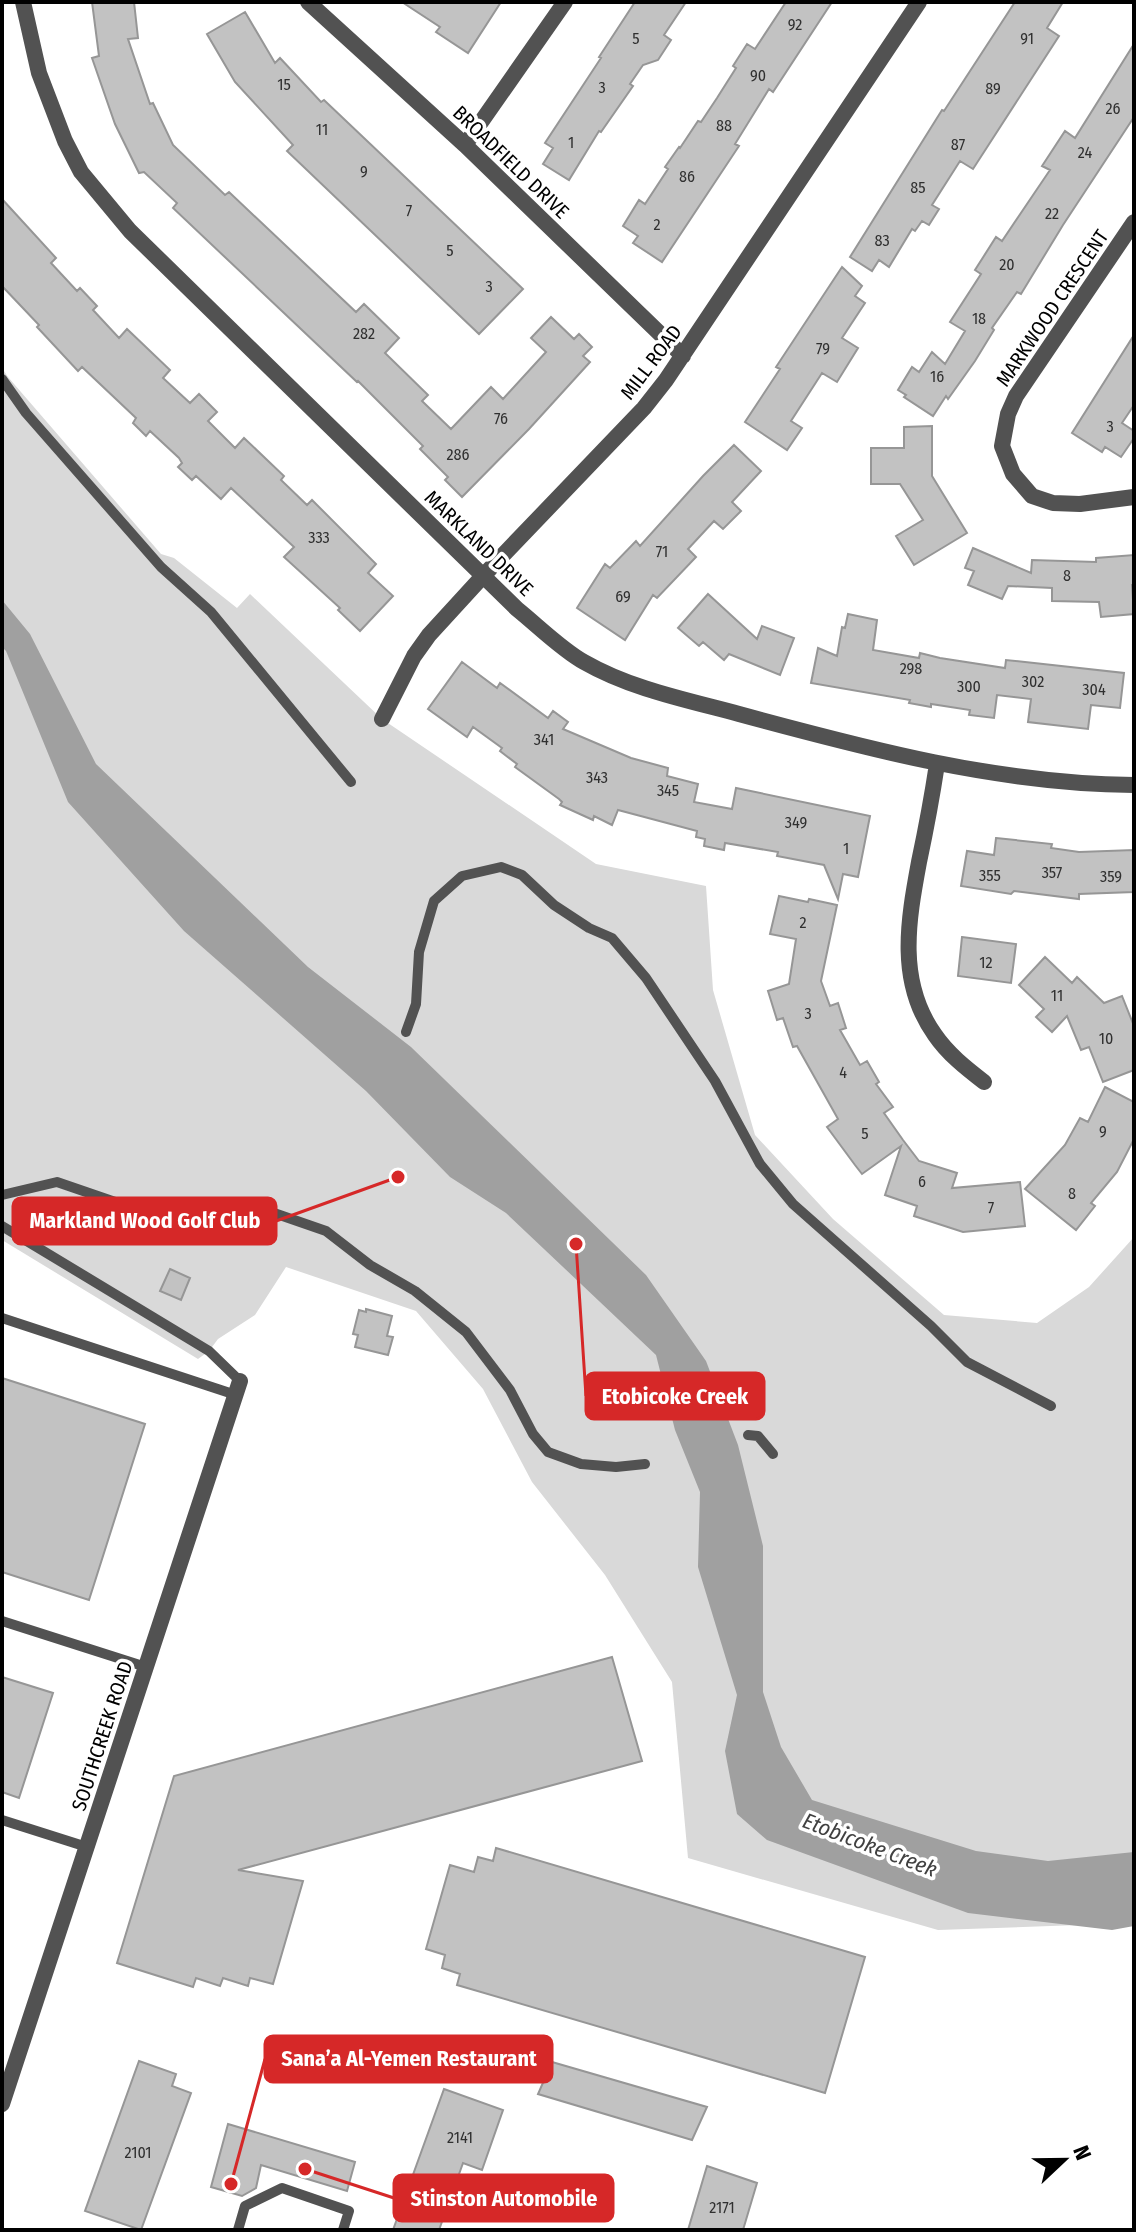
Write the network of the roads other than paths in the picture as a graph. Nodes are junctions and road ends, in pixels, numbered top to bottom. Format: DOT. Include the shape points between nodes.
graph roads {
  1 [pos="23,2"];
  2 [pos="308,2"];
  3 [pos="565,2"];
  4 [pos="919,2"];
  5 [pos="465,145"];
  6 [pos="1134,222"];
  7 [pos="683,356"];
  8 [pos="2,379"];
  9 [pos="1134,497"];
  10 [pos="483,576"];
  11 [pos="382,719"];
  12 [pos="937,764"];
  13 [pos="351,782"];
  14 [pos="1134,785"];
  15 [pos="406,1032"];
  16 [pos="984,1082"];
  17 [pos="2,1195"];
  18 [pos="2,1226"];
  19 [pos="2,1318"];
  20 [pos="238,1388"];
  21 [pos="1051,1406"];
  22 [pos="748,1435"];
  23 [pos="773,1454"];
  24 [pos="645,1464"];
  25 [pos="2,1621"];
  26 [pos="146,1667"];
  27 [pos="2,1820"];
  28 [pos="87,1847"];
  29 [pos="2,2104"];
  30 [pos="238,2230"];
  31 [pos="343,2230"];
  1 -- 10 [label="street, MARKLAND DRIVE" via="39,73 81,172 130,231"];
  2 -- 5 [label="street, BROADFIELD DRIVE"];
  3 -- 5 [label="street"];
  4 -- 7 [label="street, MILL ROAD"];
  5 -- 7 [label="street, BROADFIELD DRIVE"];
  6 -- 9 [label="street, MARKWOOD CRESCENT" via="1016,396 1002,446 1013,474 1032,496 1080,504"];
  7 -- 10 [label="street, MILL ROAD" via="644,408"];
  8 -- 13 [label="lane" via="161,567 211,612"];
  10 -- 11 [label="street, MILL ROAD" via="414,656"];
  10 -- 12 [label="street, MARKLAND DRIVE" via="582,661 633,685"];
  12 -- 14 [label="street, MARKLAND DRIVE"];
  12 -- 16 [label="street" via="911,904 908,968 917,1003 934,1035"];
  15 -- 21 [label="lane" via="416,1004 419,952 434,901 462,876 501,867 522,875 554,905 612,938 646,978 715,1081 760,1164 793,1204 967,1362"];
  17 -- 24 [label="lane" via="57,1182 124,1205 196,1202 223,1212 274,1213 326,1231 466,1332 548,1452 581,1464"];
  18 -- 20 [label="lane" via="209,1351"];
  19 -- 20 [label="lane"];
  20 -- 26 [label="street, SOUTHCREEK ROAD"];
  22 -- 23 [label="lane" via="758,1436"];
  25 -- 26 [label="lane"];
  26 -- 28 [label="street, SOUTHCREEK ROAD"];
  27 -- 28 [label="lane"];
  28 -- 29 [label="street, SOUTHCREEK ROAD"];
  30 -- 31 [label="lane" via="245,2206 282,2188 349,2211"];
}
